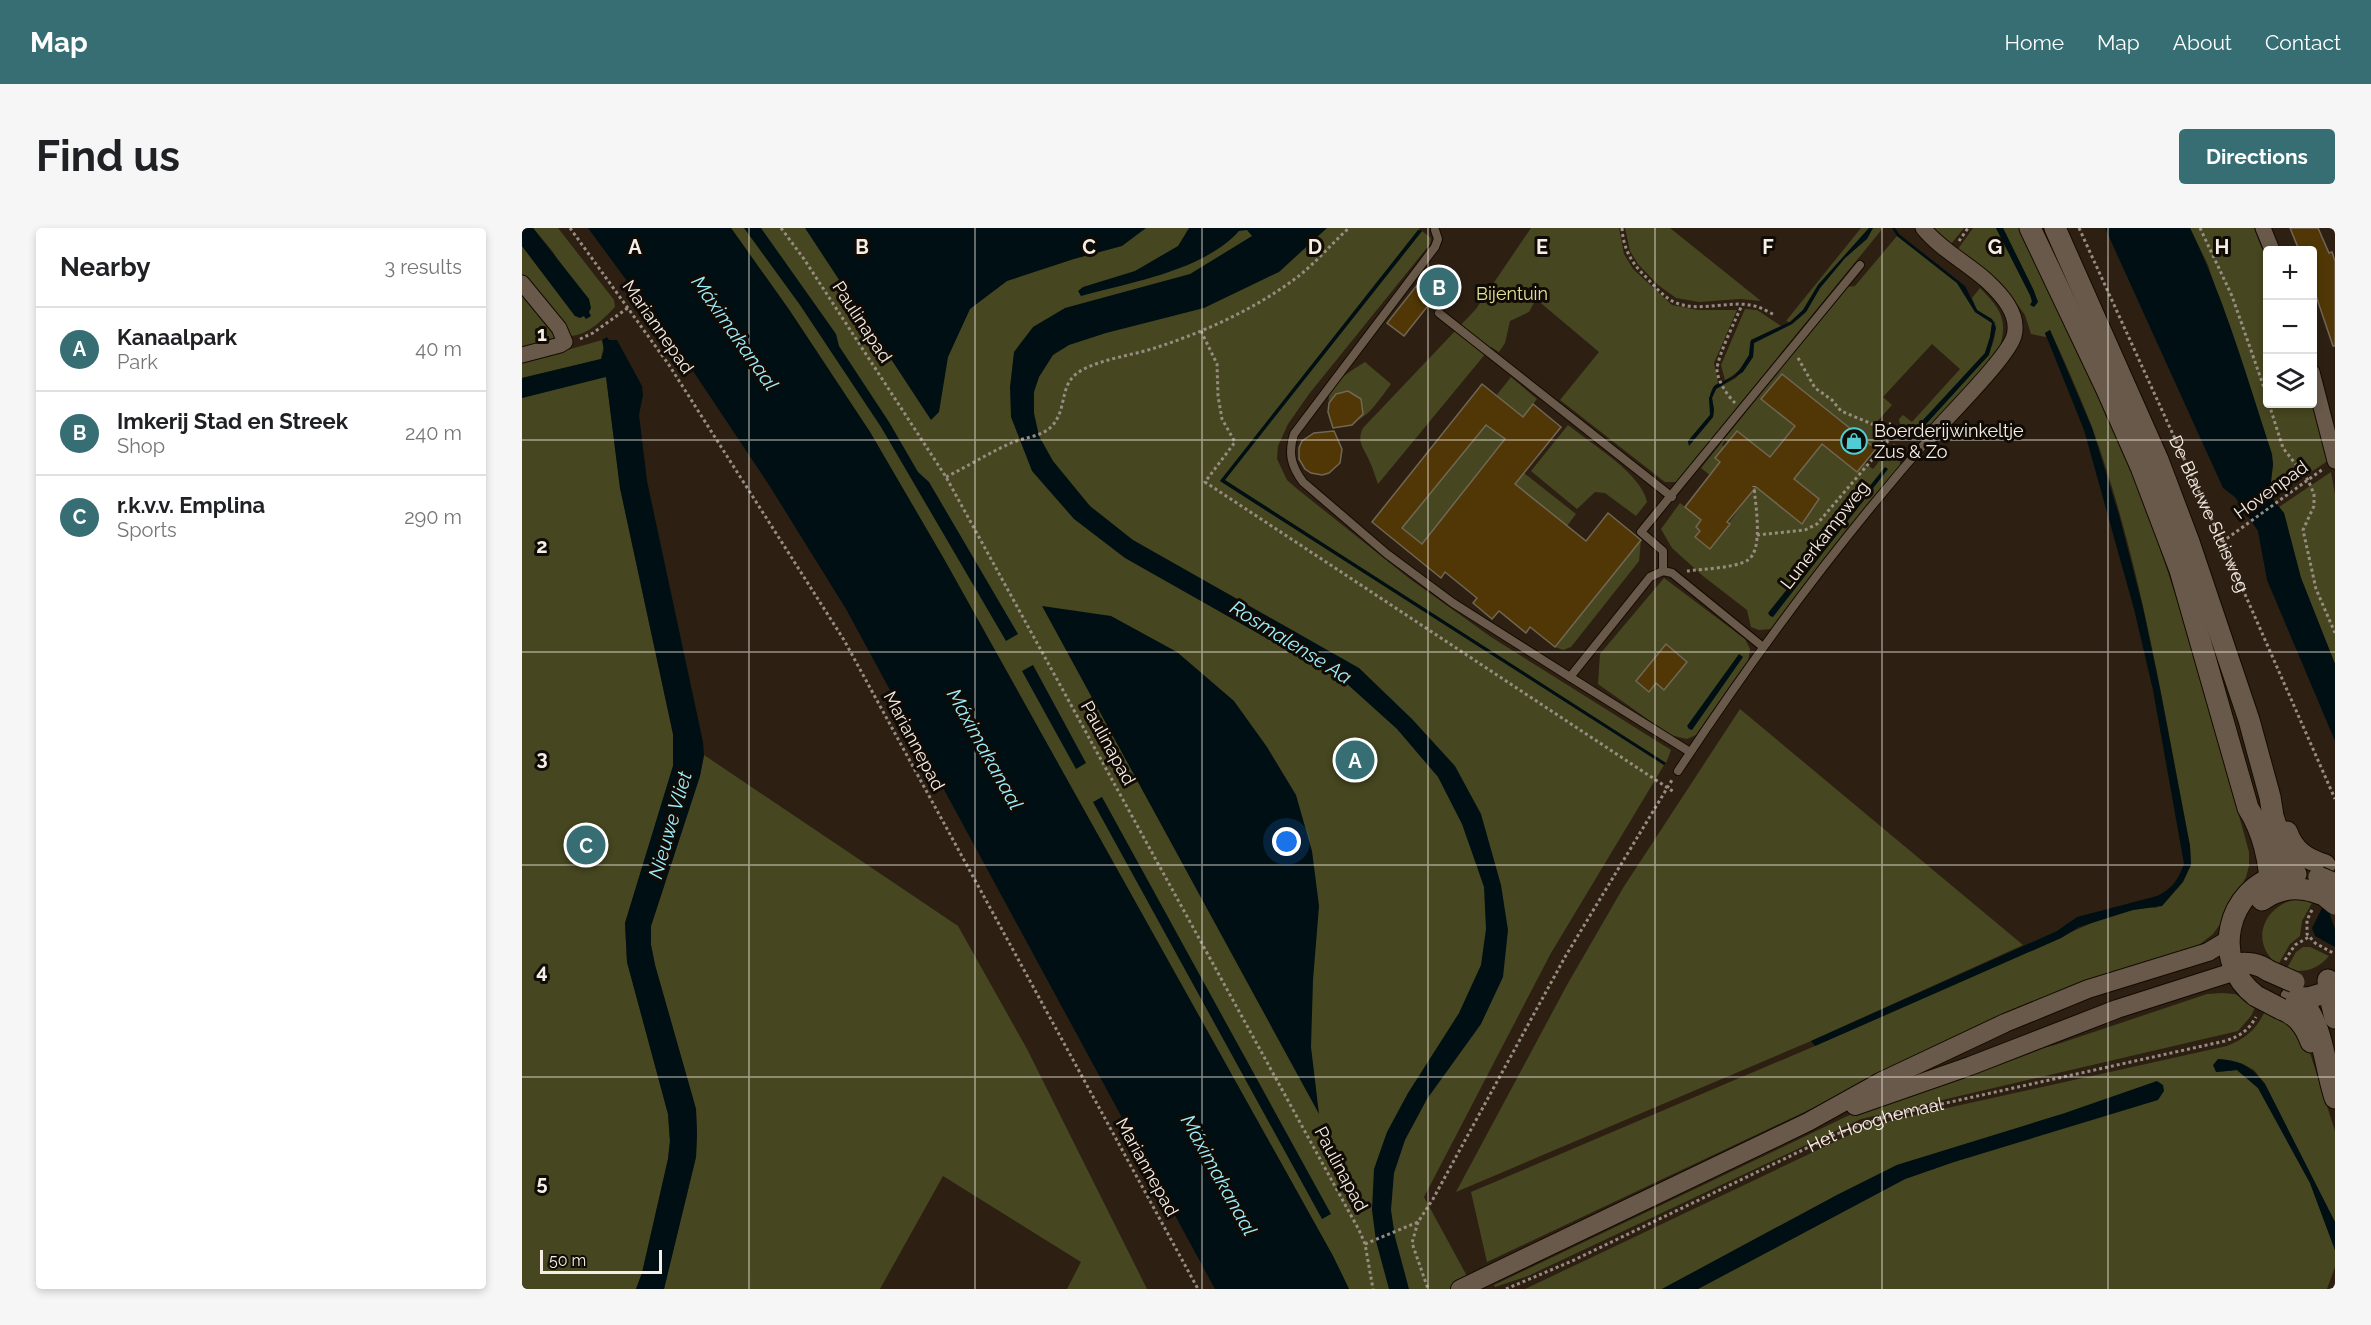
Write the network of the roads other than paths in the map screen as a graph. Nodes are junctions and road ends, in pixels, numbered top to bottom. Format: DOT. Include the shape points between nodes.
graph roads {
  1 [pos="1923,228"];
  2 [pos="2030,228"];
  3 [pos="2055,228"];
  4 [pos="2263,228"];
  5 [pos="1435,230"];
  6 [pos="2270,246"];
  7 [pos="1860,265"];
  8 [pos="522,283"];
  9 [pos="1439,313"];
  10 [pos="522,355"];
  11 [pos="2317,388"];
  12 [pos="1932,435"];
  13 [pos="2335,460"];
  14 [pos="1672,497"];
  15 [pos="1663,571"];
  16 [pos="1763,647"];
  17 [pos="1570,677"];
  18 [pos="1690,752"];
  19 [pos="1678,771"];
  20 [pos="2300,865"];
  21 [pos="2325,878"];
  22 [pos="2267,885"];
  23 [pos="2335,904"];
  24 [pos="2228,940"];
  25 [pos="2250,979"];
  26 [pos="2332,985"];
  27 [pos="2291,1000"];
  28 [pos="2335,1018"];
  29 [pos="2335,1098"];
  30 [pos="1808,1122"];
  31 [pos="1462,1288"];
  1 -- 12 [label="street, Lunerkampweg" via="2005,300 2013,316 2014,336 2004,354"];
  2 -- 22 [label="main road" via="2124,428 2181,570 2248,808 2256,821"];
  3 -- 20 [label="main road, De Blauwe Sluisweg" via="2158,459 2249,720 2286,857"];
  4 -- 6 [label="street"];
  5 -- 17 [label="lane" via="1436,248 1294,434 1291,459 1303,482 1387,554 1453,603"];
  7 -- 14 [label="lane"];
  8 -- 10 [label="street" via="560,328 565,342"];
  9 -- 14 [label="lane"];
  11 -- 13 [label="street"];
  12 -- 16 [label="lane, Lunerkampweg"];
  14 -- 15 [label="lane" via="1641,532 1663,551"];
  15 -- 16 [label="lane" via="1672,573"];
  15 -- 17 [label="lane" via="1650,577"];
  16 -- 18 [label="lane, Lunerkampweg"];
  17 -- 18 [label="lane"];
  18 -- 19 [label="lane, Lunerkampweg"];
  20 -- 21 [label="main road"];
  20 -- 22 [label="main road"];
  21 -- 22 [label="main road" via="2291,888"];
  21 -- 23 [label="main road, bridge" via="2324,895"];
  22 -- 24 [label="main road" via="2238,906"];
  22 -- 25 [label="main road" via="2246,920 2242,941"];
  24 -- 25 [label="main road"];
  24 -- 30 [label="street, Het Hooghemaal" via="2208,951 2088,989 2005,1023 1880,1082"];
  25 -- 27 [label="main road"];
  25 -- 30 [label="street, Het Hooghemaal" via="2186,978 2169,993"];
  26 -- 27 [label="main road" via="2309,984"];
  26 -- 28 [label="main road"];
  27 -- 29 [label="main road" via="2314,1017"];
  30 -- 31 [label="street, Het Hooghemaal"];
}
